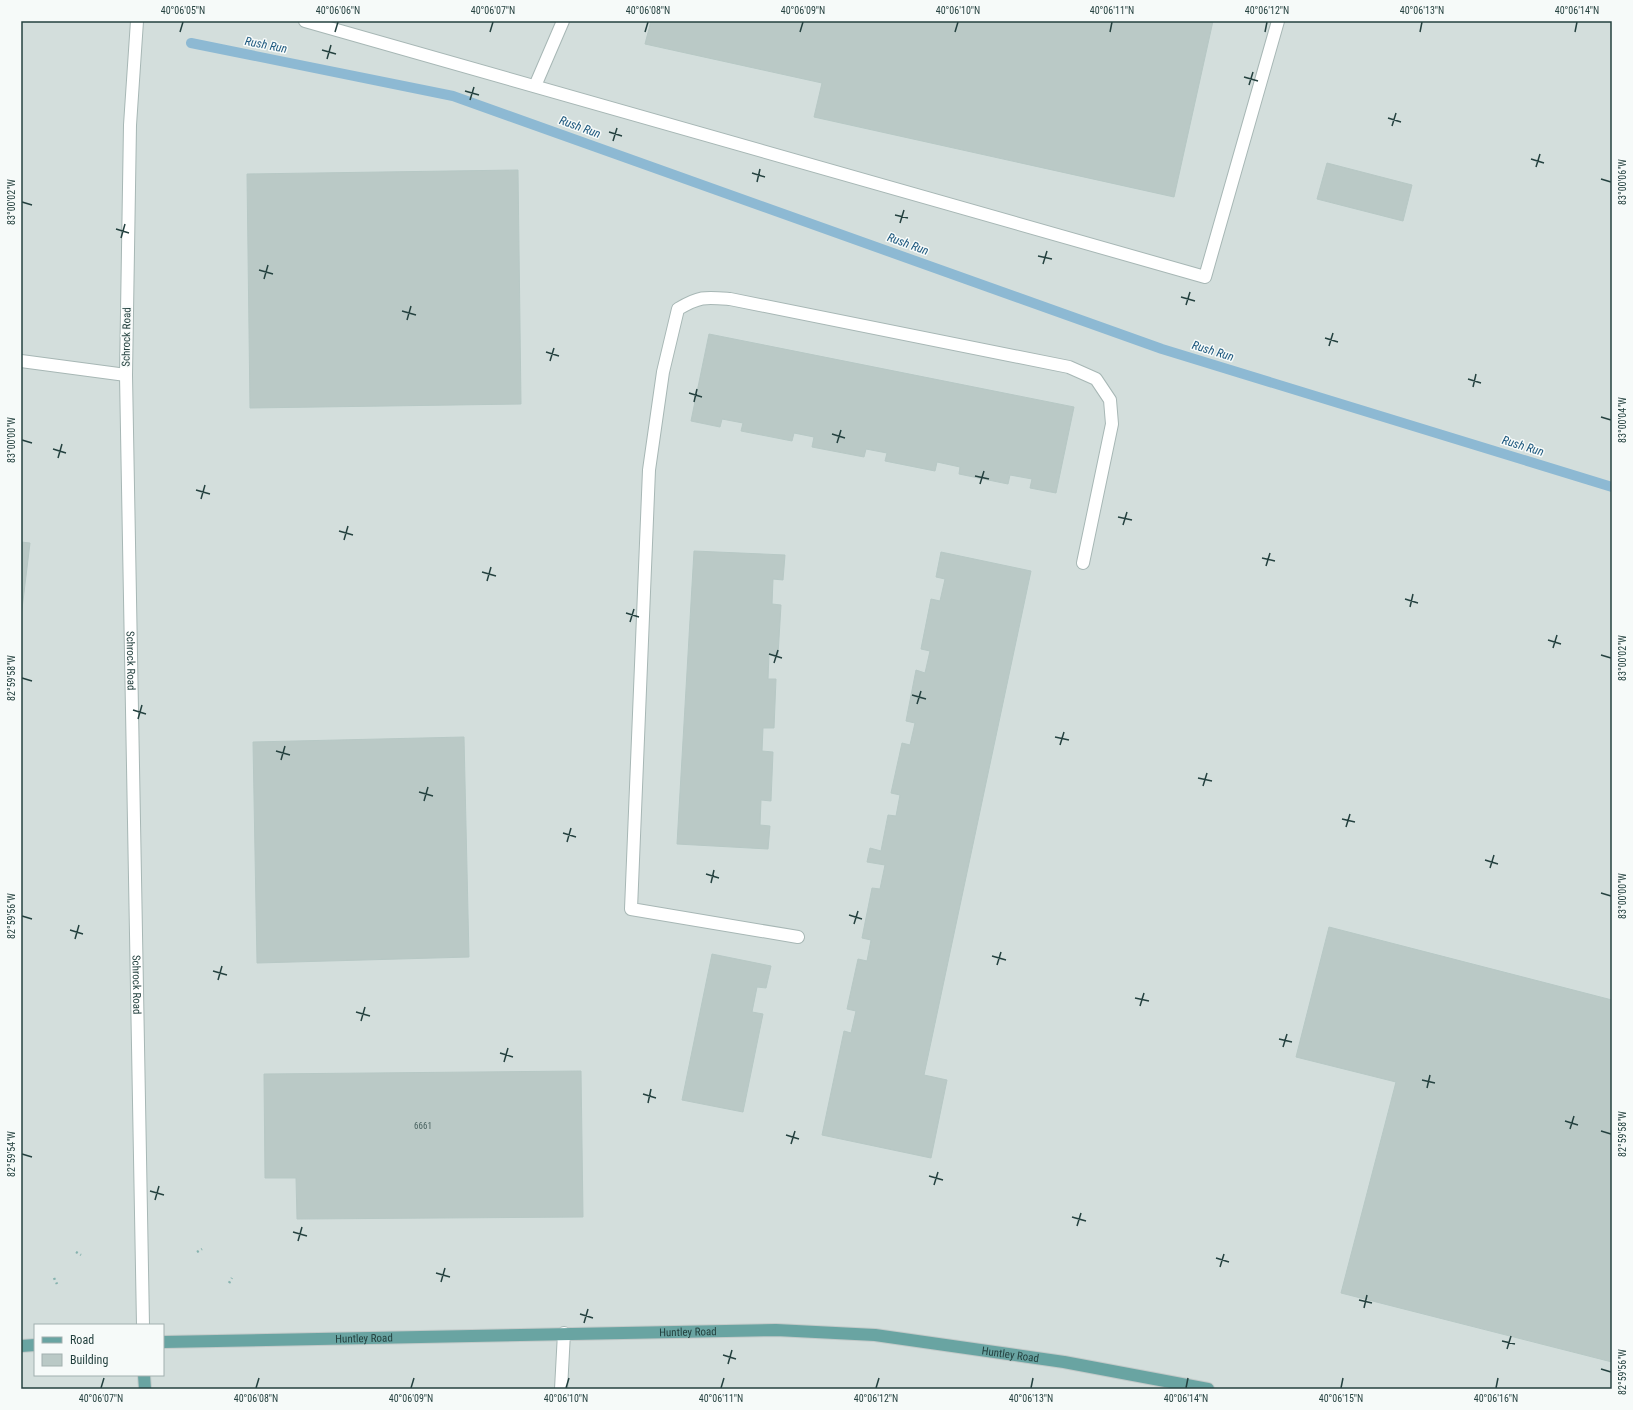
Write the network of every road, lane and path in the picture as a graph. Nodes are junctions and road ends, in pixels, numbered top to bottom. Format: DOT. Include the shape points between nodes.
graph roads {
  1 [pos="137,21"];
  2 [pos="305,21"];
  3 [pos="563,21"];
  4 [pos="1278,21"];
  5 [pos="535,86"];
  6 [pos="21,362"];
  7 [pos="126,375"];
  8 [pos="1083,563"];
  9 [pos="798,937"];
  10 [pos="202,1249"];
  11 [pos="76,1252"];
  12 [pos="197,1252"];
  13 [pos="81,1255"];
  14 [pos="54,1278"];
  15 [pos="232,1278"];
  16 [pos="229,1283"];
  17 [pos="58,1284"];
  18 [pos="143,1324"];
  19 [pos="564,1334"];
  20 [pos="164,1342"];
  21 [pos="34,1345"];
  22 [pos="21,1346"];
  23 [pos="144,1376"];
  24 [pos="145,1389"];
  25 [pos="561,1389"];
  26 [pos="1208,1389"];
  1 -- 7 [label="street, Schrock Road" via="130,125"];
  2 -- 5 [label="street"];
  3 -- 5 [label="street"];
  4 -- 5 [label="street" via="1205,277"];
  6 -- 7 [label="street"];
  7 -- 18 [label="street, Schrock Road"];
  8 -- 9 [label="street" via="1112,424 1110,400 1096,379 1069,367 730,299 706,297 678,309 663,372 650,470 631,909"];
  10 -- 12 [label="path"];
  11 -- 13 [label="path"];
  14 -- 17 [label="path"];
  15 -- 16 [label="path"];
  19 -- 20 [label="main road, Huntley Road"];
  19 -- 25 [label="street"];
  19 -- 26 [label="main road, Huntley Road" via="776,1330 875,1335 1064,1362"];
  21 -- 22 [label="main road"];
  23 -- 24 [label="main road"];
}
